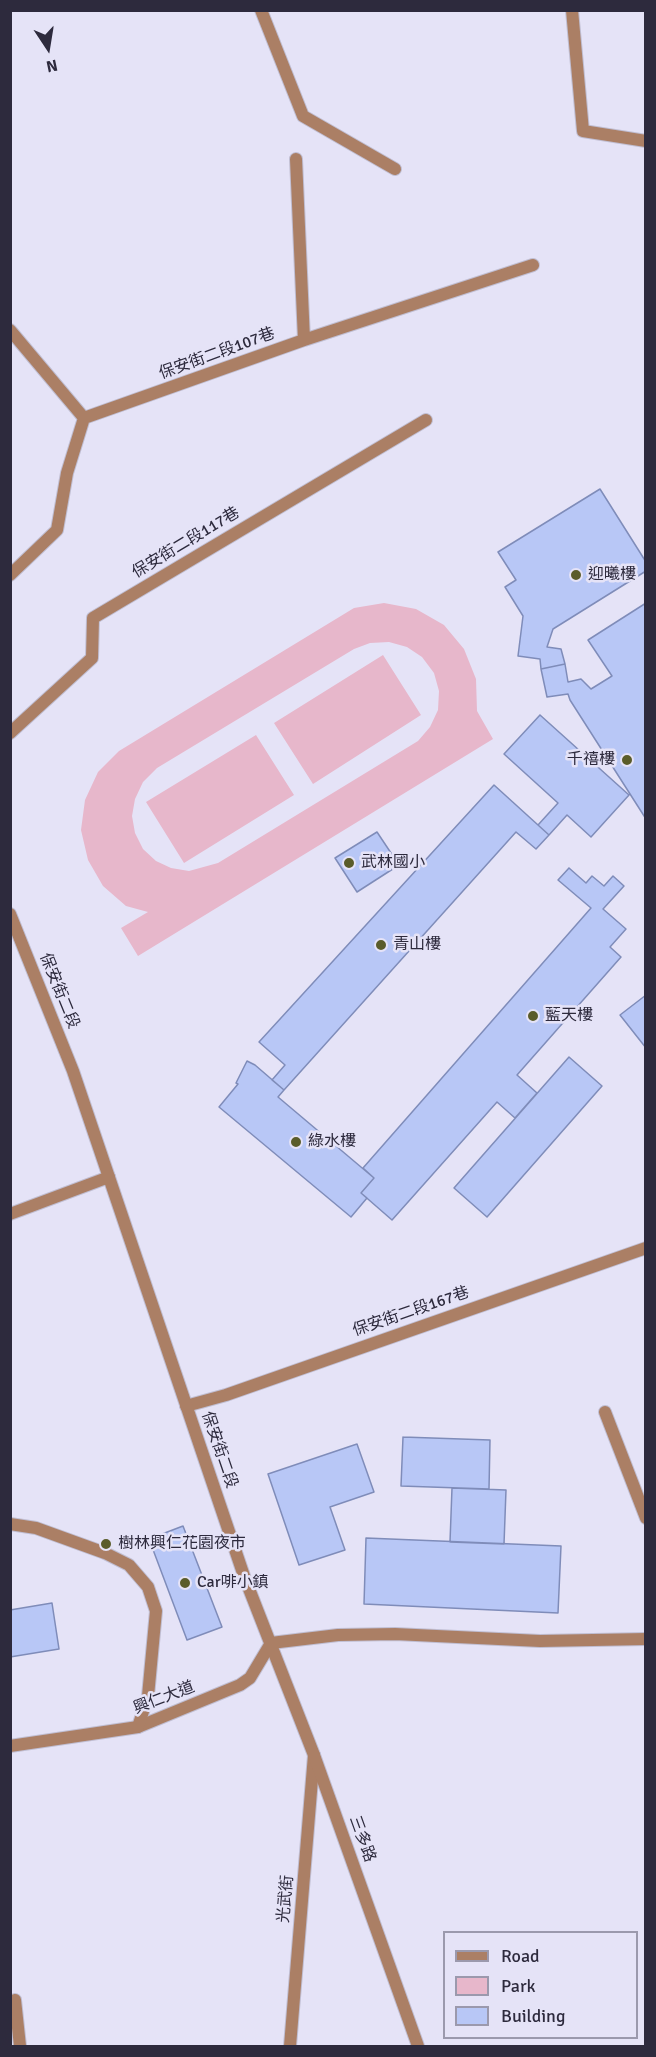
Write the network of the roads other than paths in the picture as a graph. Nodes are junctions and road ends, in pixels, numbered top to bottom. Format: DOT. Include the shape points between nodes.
graph roads {
  1 [pos="261,10"];
  2 [pos="572,10"];
  3 [pos="645,141"];
  4 [pos="296,159"];
  5 [pos="395,169"];
  6 [pos="533,265"];
  7 [pos="10,330"];
  8 [pos="304,340"];
  9 [pos="84,418"];
  10 [pos="426,420"];
  11 [pos="10,575"];
  12 [pos="10,734"];
  13 [pos="10,914"];
  14 [pos="109,1178"];
  15 [pos="10,1214"];
  16 [pos="645,1248"];
  17 [pos="186,1406"];
  18 [pos="605,1412"];
  19 [pos="645,1518"];
  20 [pos="10,1524"];
  21 [pos="645,1639"];
  22 [pos="271,1643"];
  23 [pos="138,1727"];
  24 [pos="10,1746"];
  25 [pos="314,1755"];
  26 [pos="15,2000"];
  27 [pos="20,2046"];
  28 [pos="290,2046"];
  29 [pos="418,2046"];
  1 -- 5 [label="street" via="303,116"];
  2 -- 3 [label="street" via="583,131"];
  4 -- 8 [label="street"];
  6 -- 8 [label="street, 保安街二段107巷"];
  7 -- 9 [label="street"];
  8 -- 9 [label="street, 保安街二段107巷"];
  9 -- 11 [label="street" via="67,474 57,530"];
  10 -- 12 [label="street, 保安街二段117巷" via="93,618 92,658"];
  13 -- 14 [label="street, 保安街二段" via="73,1071"];
  14 -- 15 [label="street"];
  14 -- 17 [label="street, 保安街二段"];
  16 -- 17 [label="street, 保安街二段167巷"];
  17 -- 22 [label="street, 保安街二段"];
  18 -- 19 [label="street"];
  20 -- 23 [label="street" via="36,1528 105,1553 129,1565 148,1587 156,1611 148,1696"];
  21 -- 22 [label="street" via="540,1641 395,1634 338,1635"];
  22 -- 23 [label="street, 興仁大道" via="250,1678 240,1686"];
  22 -- 25 [label="street, 三多路"];
  23 -- 24 [label="street, 興仁大道"];
  25 -- 28 [label="street, 光武街"];
  25 -- 29 [label="street, 三多路"];
  26 -- 27 [label="street"];
}
